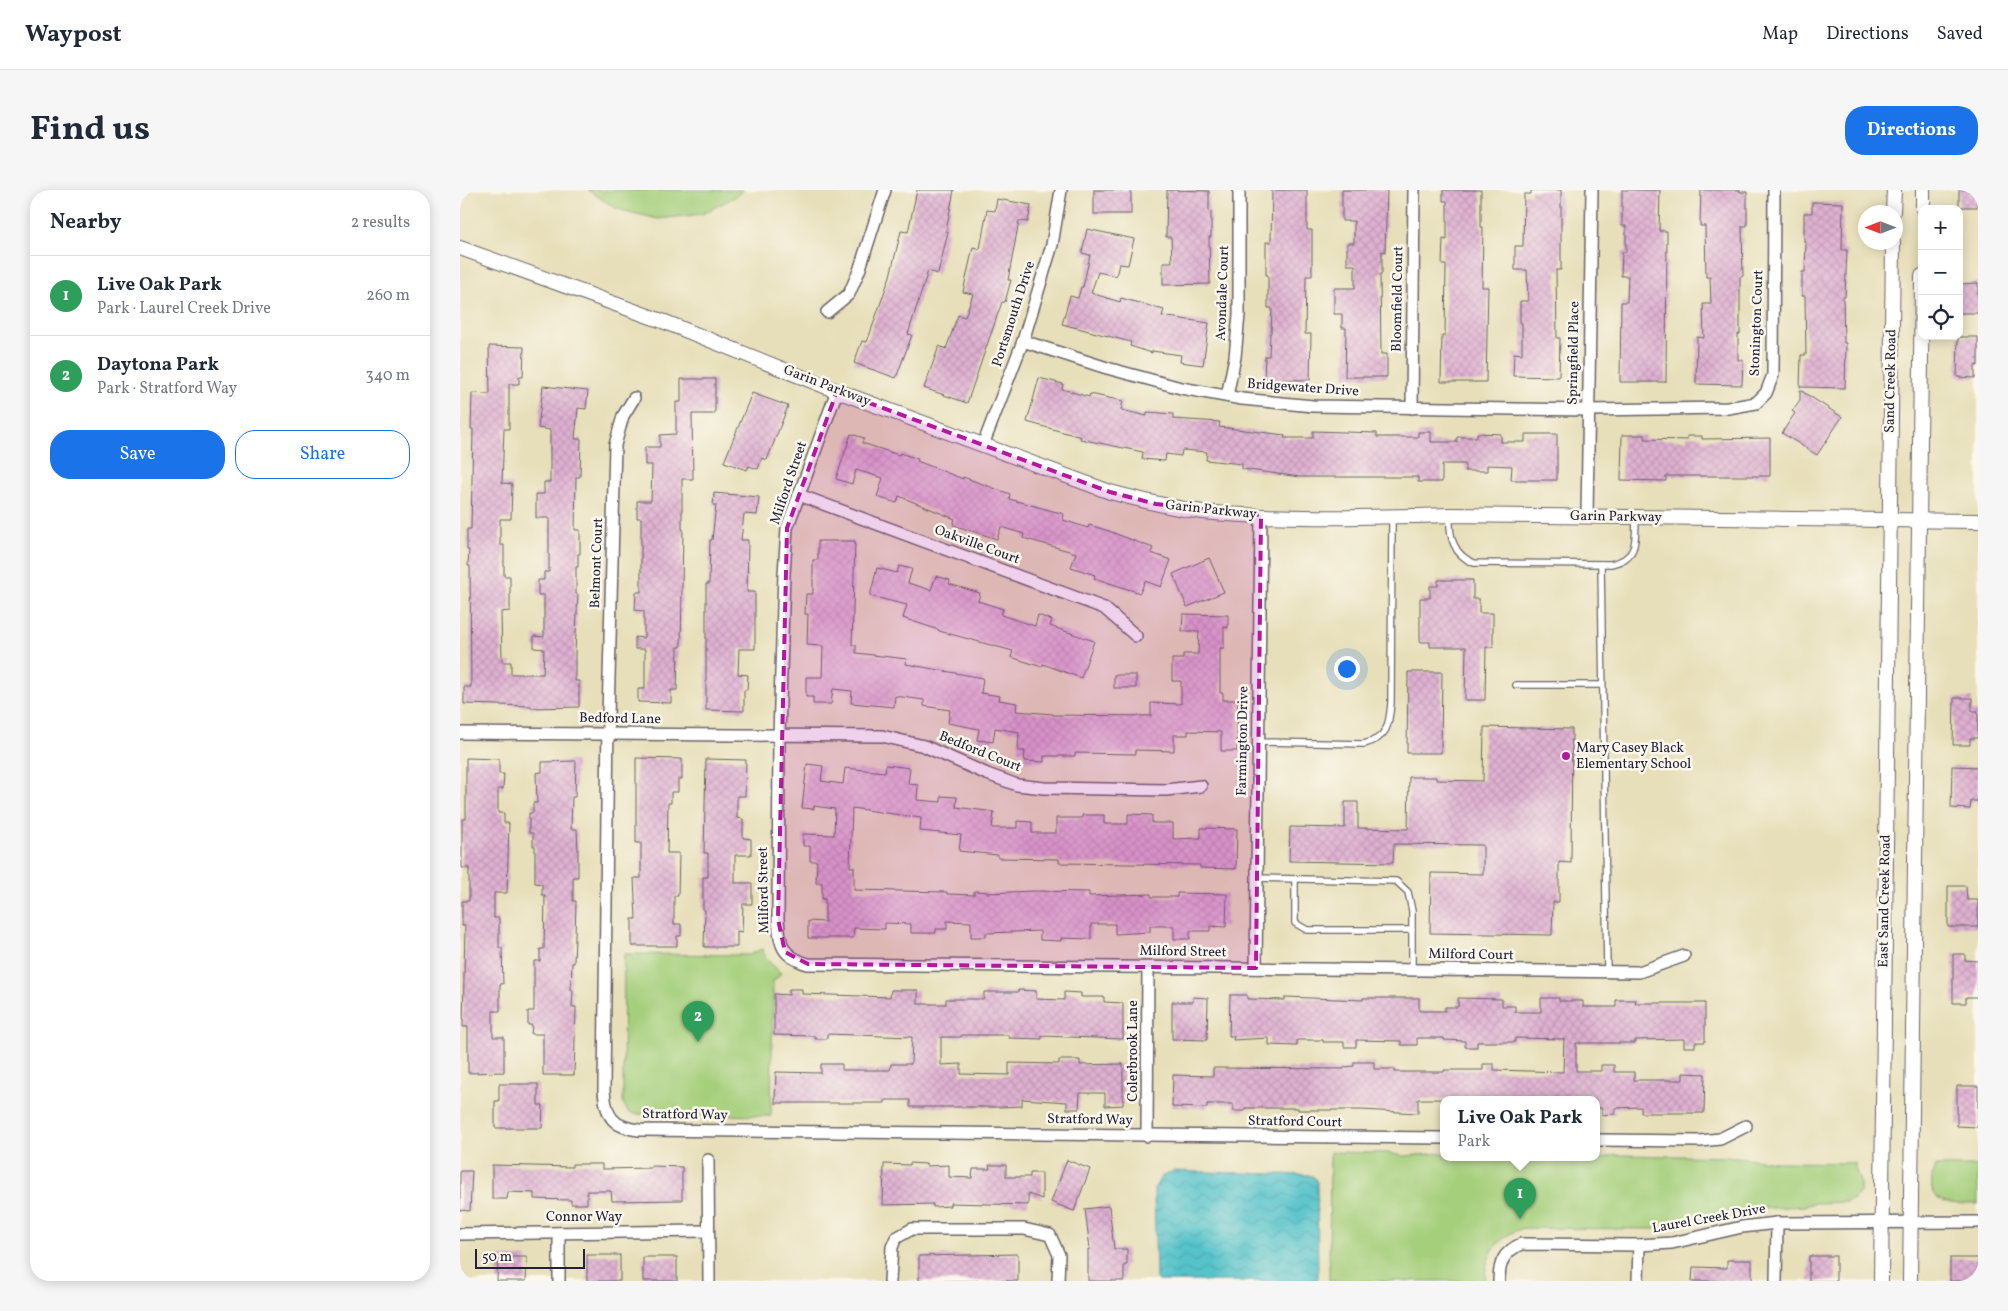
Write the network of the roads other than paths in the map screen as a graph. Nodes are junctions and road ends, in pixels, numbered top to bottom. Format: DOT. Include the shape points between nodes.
graph roads {
  1 [pos="885,190"];
  2 [pos="1061,190"];
  3 [pos="1239,190"];
  4 [pos="1414,190"];
  5 [pos="1592,190"];
  6 [pos="1774,190"];
  7 [pos="1894,190"];
  8 [pos="1923,190"];
  9 [pos="1893,205"];
  10 [pos="1923,205"];
  11 [pos="460,248"];
  12 [pos="1893,250"];
  13 [pos="1922,295"];
  14 [pos="827,312"];
  15 [pos="1023,341"];
  16 [pos="837,391"];
  17 [pos="1227,396"];
  18 [pos="634,398"];
  19 [pos="1412,408"];
  20 [pos="1588,410"];
  21 [pos="983,445"];
  22 [pos="799,495"];
  23 [pos="1261,515"];
  24 [pos="1450,515"];
  25 [pos="1392,517"];
  26 [pos="1586,517"];
  27 [pos="1636,517"];
  28 [pos="1888,520"];
  29 [pos="1918,521"];
  30 [pos="1978,521"];
  31 [pos="1601,564"];
  32 [pos="1136,636"];
  33 [pos="1516,685"];
  34 [pos="1602,685"];
  35 [pos="460,733"];
  36 [pos="608,734"];
  37 [pos="779,736"];
  38 [pos="1258,742"];
  39 [pos="1201,786"];
  40 [pos="1256,878"];
  41 [pos="1295,879"];
  42 [pos="1412,930"];
  43 [pos="1684,956"];
  44 [pos="1148,967"];
  45 [pos="1256,968"];
  46 [pos="1412,970"];
  47 [pos="1607,971"];
  48 [pos="1746,1126"];
  49 [pos="1147,1136"];
  50 [pos="1440,1138"];
  51 [pos="1600,1140"];
  52 [pos="708,1160"];
  53 [pos="1882,1221"];
  54 [pos="1911,1221"];
  55 [pos="1978,1222"];
  56 [pos="1777,1223"];
  57 [pos="708,1232"];
  58 [pos="559,1233"];
  59 [pos="460,1234"];
  60 [pos="1639,1245"];
  61 [pos="560,1281"];
  62 [pos="709,1281"];
  63 [pos="890,1281"];
  64 [pos="1058,1281"];
  65 [pos="1499,1281"];
  66 [pos="1638,1281"];
  67 [pos="1776,1281"];
  68 [pos="1881,1281"];
  69 [pos="1910,1281"];
  1 -- 14 [label="street" via="849,294"];
  2 -- 15 [label="street, Portsmouth Drive" via="1052,245"];
  3 -- 17 [label="street, Avondale Court" via="1239,315"];
  4 -- 19 [label="street, Bloomfield Court"];
  5 -- 20 [label="street, Springfield Place"];
  6 -- 20 [label="street, Stonington Court" via="1773,375 1766,393 1756,403 1728,408"];
  7 -- 9 [label="street"];
  8 -- 10 [label="street"];
  11 -- 16 [label="street, Garin Parkway" via="664,322"];
  12 -- 28 [label="street, Sand Creek Road"];
  13 -- 29 [label="street"];
  15 -- 17 [label="street, Bridgewater Drive" via="1106,368 1181,388"];
  15 -- 21 [label="street, Portsmouth Drive"];
  16 -- 21 [label="street, Garin Parkway"];
  16 -- 22 [label="street, Milford Street"];
  17 -- 19 [label="street, Bridgewater Drive" via="1312,406"];
  18 -- 36 [label="street, Belmont Court" via="623,416 615,445"];
  19 -- 20 [label="street, Bridgewater Drive"];
  20 -- 26 [label="street, Springfield Place"];
  21 -- 23 [label="street, Garin Parkway" via="1110,492 1156,504 1202,512"];
  22 -- 32 [label="street, Oakville Court" via="1104,608"];
  22 -- 37 [label="street, Milford Street" via="787,528"];
  23 -- 25 [label="street, Garin Parkway"];
  23 -- 38 [label="street, Farmington Drive"];
  24 -- 25 [label="street, Garin Parkway"];
  24 -- 26 [label="street, Garin Parkway"];
  24 -- 31 [label="lane" via="1451,539 1467,560 1474,563"];
  25 -- 38 [label="lane" via="1391,703 1386,730 1377,740 1364,744"];
  26 -- 27 [label="street, Garin Parkway"];
  27 -- 28 [label="street, Garin Parkway"];
  27 -- 31 [label="lane" via="1631,554 1622,561"];
  28 -- 29 [label="street, Garin Parkway"];
  28 -- 53 [label="street, East Sand Creek Road"];
  29 -- 30 [label="street, Garin Parkway"];
  29 -- 54 [label="street, East Sand Creek Road"];
  31 -- 34 [label="lane"];
  33 -- 34 [label="lane"];
  34 -- 47 [label="lane"];
  35 -- 36 [label="street, Bedford Lane"];
  36 -- 37 [label="street, Bedford Lane"];
  36 -- 49 [label="street, Stratford Way" via="604,1091 608,1114 620,1126 639,1130"];
  37 -- 39 [label="street, Bedford Court" via="882,736 907,740 1017,785 1166,790"];
  37 -- 44 [label="street, Milford Street" via="779,939 785,952 796,960 808,964"];
  38 -- 40 [label="street, Farmington Drive"];
  40 -- 41 [label="lane"];
  40 -- 45 [label="street, Farmington Drive"];
  41 -- 42 [label="lane" via="1396,881 1408,892"];
  41 -- 42 [label="lane" via="1295,923 1307,930"];
  42 -- 46 [label="lane"];
  43 -- 47 [label="street, Milford Court" via="1639,972"];
  44 -- 45 [label="street, Milford Street"];
  44 -- 49 [label="street, Colerbrook Lane"];
  45 -- 46 [label="street, Milford Court"];
  46 -- 47 [label="street, Milford Court"];
  48 -- 51 [label="street" via="1714,1140"];
  49 -- 50 [label="street, Stratford Court"];
  52 -- 57 [label="street"];
  53 -- 54 [label="street, Laurel Creek Drive"];
  53 -- 56 [label="street, Laurel Creek Drive"];
  53 -- 68 [label="street, East Sand Creek Road"];
  54 -- 55 [label="street, Laurel Creek Drive"];
  54 -- 69 [label="street, East Sand Creek Road"];
  56 -- 60 [label="street, Laurel Creek Drive" via="1742,1227 1672,1243"];
  56 -- 67 [label="street"];
  57 -- 58 [label="street, Connor Way"];
  57 -- 62 [label="street"];
  58 -- 59 [label="street, Connor Way"];
  58 -- 61 [label="street"];
  60 -- 65 [label="street, Laurel Creek Drive" via="1521,1244 1504,1257 1499,1268"];
  60 -- 66 [label="street"];
  63 -- 64 [label="street" via="892,1246 896,1238 912,1229 1024,1229 1050,1235 1059,1255"];
}
